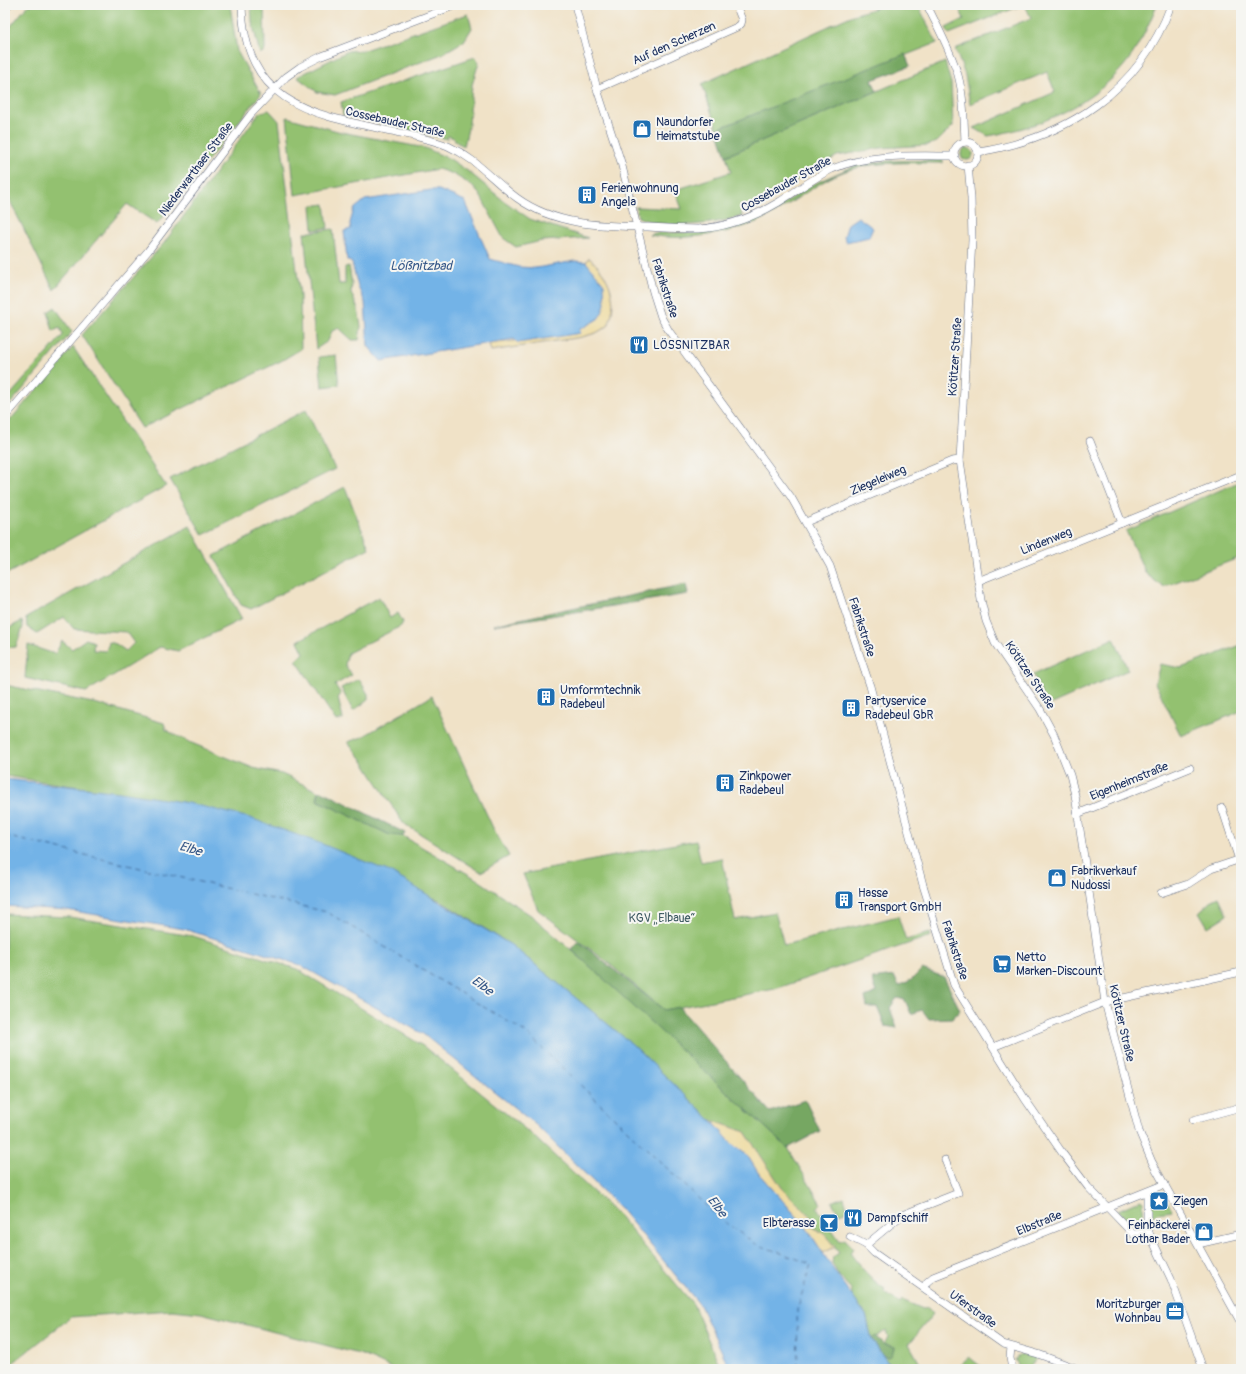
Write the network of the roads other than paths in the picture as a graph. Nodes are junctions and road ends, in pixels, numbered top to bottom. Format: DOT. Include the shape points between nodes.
graph roads {
  1 [pos="242,5"];
  2 [pos="456,5"];
  3 [pos="575,5"];
  4 [pos="736,5"];
  5 [pos="927,5"];
  6 [pos="1171,5"];
  7 [pos="274,88"];
  8 [pos="597,89"];
  9 [pos="965,142"];
  10 [pos="978,152"];
  11 [pos="955,156"];
  12 [pos="968,166"];
  13 [pos="636,227"];
  14 [pos="5,417"];
  15 [pos="1090,441"];
  16 [pos="960,460"];
  17 [pos="1241,475"];
  18 [pos="806,522"];
  19 [pos="1122,523"];
  20 [pos="978,581"];
  21 [pos="1190,768"];
  22 [pos="1222,808"];
  23 [pos="1077,814"];
  24 [pos="1240,859"];
  25 [pos="1161,893"];
  26 [pos="1241,972"];
  27 [pos="1104,1002"];
  28 [pos="993,1047"];
  29 [pos="1241,1106"];
  30 [pos="1193,1120"];
  31 [pos="945,1160"];
  32 [pos="1164,1184"];
  33 [pos="1147,1192"];
  34 [pos="1107,1208"];
  35 [pos="1149,1233"];
  36 [pos="1241,1234"];
  37 [pos="850,1236"];
  38 [pos="1198,1244"];
  39 [pos="866,1245"];
  40 [pos="924,1287"];
  41 [pos="1241,1323"];
  42 [pos="1011,1347"];
  43 [pos="1012,1369"];
  44 [pos="1078,1369"];
  45 [pos="1203,1369"];
  1 -- 7 [label="street, Cossebauder Straße" via="243,30 248,49"];
  2 -- 7 [label="street, Niederwarthaer Straße" via="322,56 300,67"];
  3 -- 8 [label="street, Fabrikstraße"];
  4 -- 8 [label="street, Auf den Scherzen" via="742,20 737,27"];
  5 -- 9 [label="street" via="958,76 964,108"];
  6 -- 10 [label="street" via="1160,32 1146,56 1125,81 1101,103 1051,132 1015,144"];
  7 -- 13 [label="street, Cossebauder Straße" via="292,102 322,116 447,146 468,156 518,198 556,217 593,225"];
  7 -- 14 [label="street, Niederwarthaer Straße" via="251,114 148,251"];
  8 -- 13 [label="street, Fabrikstraße" via="620,162"];
  9 -- 10 [label="street" via="974,146"];
  9 -- 11 [label="street" via="956,147"];
  10 -- 12 [label="street" via="976,160"];
  11 -- 12 [label="street" via="961,164"];
  11 -- 13 [label="street, Cossebauder Straße" via="899,156 848,164 814,179 759,213 730,224 697,229"];
  12 -- 16 [label="street, Kötitzer Straße" via="972,198 972,240"];
  13 -- 18 [label="street, Fabrikstraße" via="661,317 791,497"];
  15 -- 19 [label="street"];
  16 -- 18 [label="street, Ziegeleiweg" via="952,461"];
  16 -- 20 [label="street, Kötitzer Straße"];
  17 -- 19 [label="street, Lindenweg"];
  18 -- 28 [label="street, Fabrikstraße" via="830,566 870,686 923,884 954,985"];
  19 -- 20 [label="street, Lindenweg"];
  20 -- 23 [label="street, Kötitzer Straße" via="986,621 995,643 1040,709 1054,735 1070,776"];
  21 -- 23 [label="street, Eigenheimstraße"];
  22 -- 24 [label="street"];
  23 -- 27 [label="street, Kötitzer Straße"];
  24 -- 25 [label="street" via="1211,869 1188,884"];
  26 -- 27 [label="street"];
  27 -- 28 [label="street"];
  27 -- 32 [label="street, Kötitzer Straße" via="1139,1131"];
  28 -- 34 [label="street, Fabrikstraße" via="1063,1154"];
  29 -- 30 [label="street"];
  31 -- 39 [label="street" via="958,1193 902,1215"];
  32 -- 33 [label="street, Elbstraße"];
  32 -- 38 [label="street, Kötitzer Straße"];
  33 -- 34 [label="street, Elbstraße"];
  33 -- 35 [label="street"];
  34 -- 35 [label="street, Fabrikstraße" via="1133,1234"];
  34 -- 40 [label="street, Elbstraße" via="933,1277"];
  35 -- 45 [label="street" via="1171,1279"];
  36 -- 38 [label="street"];
  37 -- 39 [label="street, Uferstraße"];
  38 -- 41 [label="street, Kötitzer Straße"];
  39 -- 40 [label="street, Uferstraße"];
  40 -- 42 [label="street, Uferstraße" via="994,1338"];
  42 -- 43 [label="street"];
  42 -- 44 [label="street, Uferstraße"];
}
